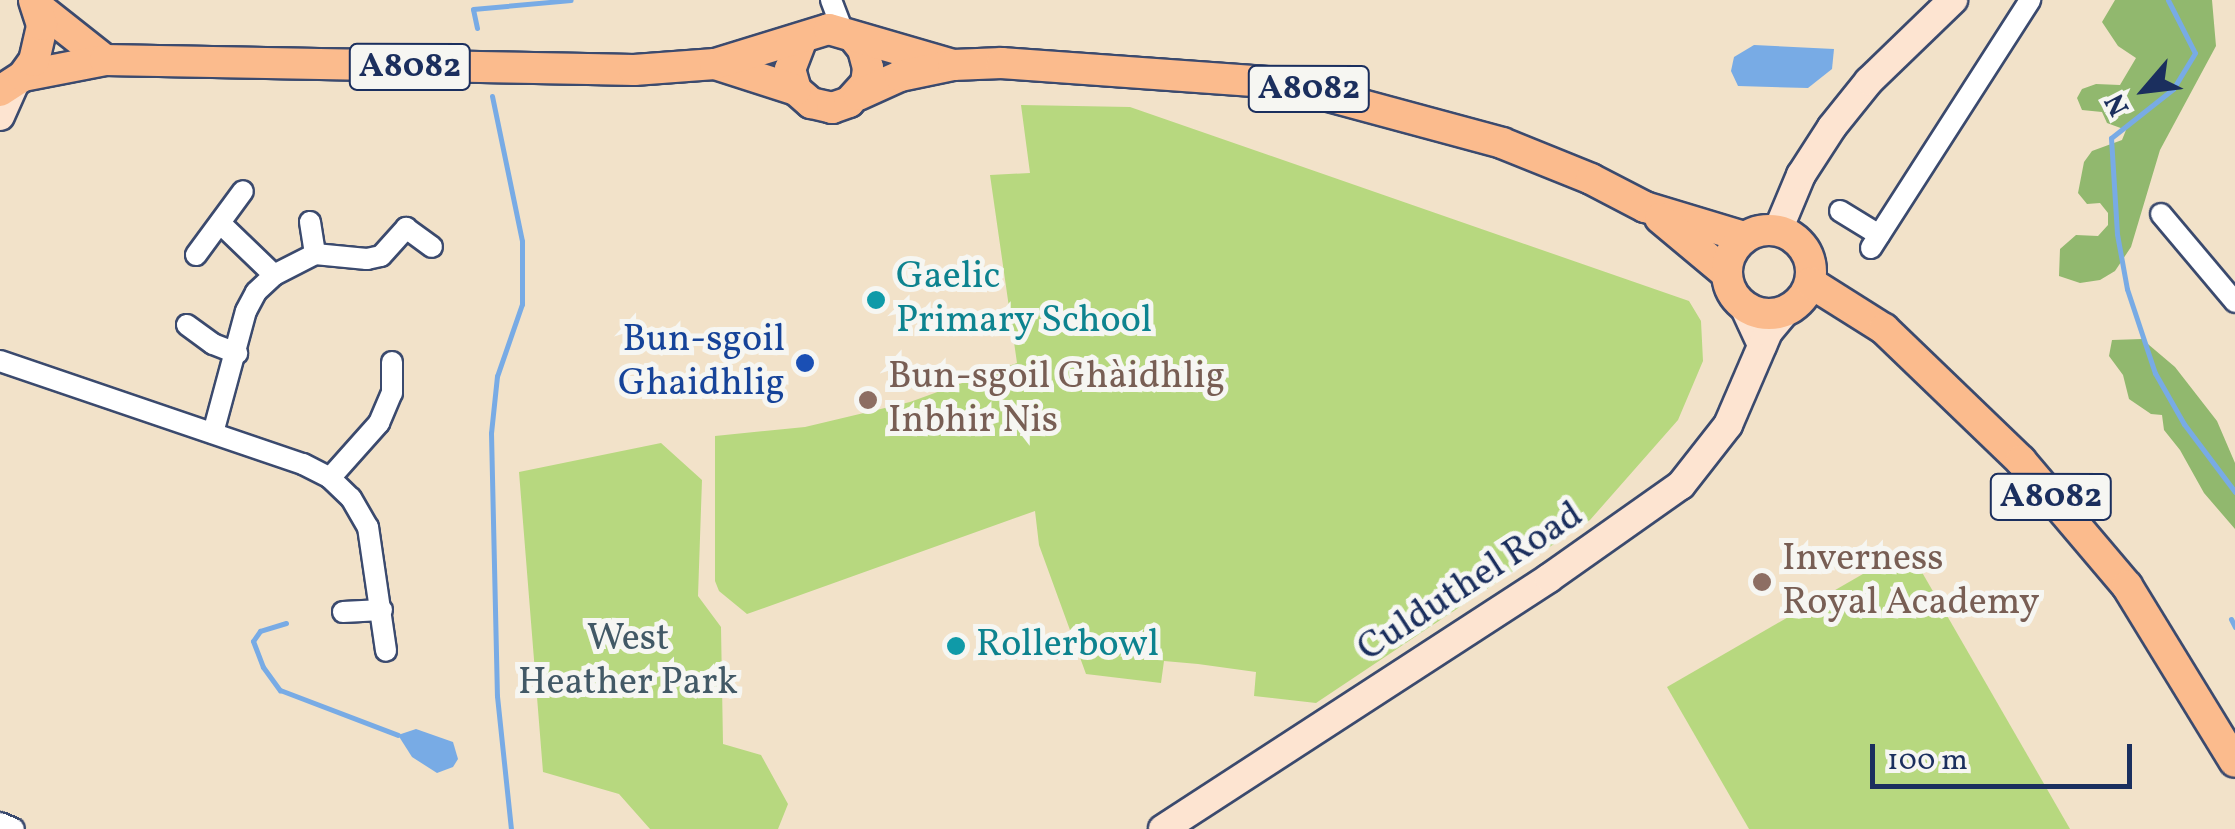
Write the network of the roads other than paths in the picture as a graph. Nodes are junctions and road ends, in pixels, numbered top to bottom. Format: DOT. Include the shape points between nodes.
graph roads {
  1 [pos="824,0"];
  2 [pos="832,0"];
  3 [pos="1953,0"];
  4 [pos="2030,0"];
  5 [pos="36,3"];
  6 [pos="828,36"];
  7 [pos="105,60"];
  8 [pos="715,64"];
  9 [pos="953,64"];
  10 [pos="12,84"];
  11 [pos="796,90"];
  12 [pos="858,94"];
  13 [pos="0,116"];
  14 [pos="243,191"];
  15 [pos="1646,207"];
  16 [pos="1840,210"];
  17 [pos="2162,214"];
  18 [pos="310,222"];
  19 [pos="220,223"];
  20 [pos="1778,230"];
  21 [pos="1744,237"];
  22 [pos="432,247"];
  23 [pos="315,254"];
  24 [pos="196,255"];
  25 [pos="1727,274"];
  26 [pos="274,275"];
  27 [pos="1811,282"];
  28 [pos="2235,302"];
  29 [pos="1744,306"];
  30 [pos="1784,312"];
  31 [pos="188,325"];
  32 [pos="1762,345"];
  33 [pos="237,354"];
  34 [pos="0,362"];
  35 [pos="392,362"];
  36 [pos="212,433"];
  37 [pos="330,478"];
  38 [pos="382,610"];
  39 [pos="343,612"];
  40 [pos="386,651"];
  41 [pos="2235,762"];
  42 [pos="0,823"];
  43 [pos="14,829"];
  44 [pos="1163,829"];
  1 -- 6 [label="street"];
  2 -- 6 [label="street"];
  3 -- 20 [label="main road" via="1868,80 1832,127 1801,175"];
  4 -- 16 [label="street" via="1875,242"];
  5 -- 7 [label="main road"];
  5 -- 10 [label="main road" via="40,44"];
  6 -- 8 [label="main road, A8082"];
  6 -- 9 [label="main road, A8082"];
  6 -- 11 [label="main road" via="790,68"];
  6 -- 12 [label="main road" via="863,49 868,68"];
  7 -- 8 [label="main road, A8082" via="634,70"];
  7 -- 10 [label="main road, A8082"];
  8 -- 11 [label="main road, A8082"];
  9 -- 12 [label="main road, A8082"];
  9 -- 15 [label="main road, A8082" via="1280,83 1502,142"];
  10 -- 13 [label="main road"];
  11 -- 12 [label="main road, A8082" via="810,103 832,108"];
  14 -- 19 [label="street"];
  15 -- 21 [label="main road, A8082"];
  15 -- 25 [label="main road, A8082"];
  17 -- 28 [label="street"];
  18 -- 23 [label="street"];
  19 -- 24 [label="street"];
  19 -- 26 [label="street"];
  20 -- 21 [label="main road, A8082"];
  20 -- 27 [label="main road" via="1807,251"];
  21 -- 25 [label="main road" via="1730,255"];
  22 -- 23 [label="street" via="406,228 381,256"];
  23 -- 26 [label="street"];
  25 -- 29 [label="main road, A8082"];
  26 -- 33 [label="street" via="246,311"];
  27 -- 30 [label="main road" via="1802,301"];
  27 -- 41 [label="main road, A8082" via="1884,329 2021,461 2127,586"];
  29 -- 30 [label="main road" via="1766,315"];
  29 -- 32 [label="main road"];
  30 -- 32 [label="main road, Culduthel Road"];
  31 -- 33 [label="street"];
  32 -- 44 [label="main road, Culduthel Road" via="1714,448 1656,505"];
  33 -- 36 [label="street"];
  34 -- 36 [label="street"];
  35 -- 37 [label="street" via="392,393 379,423"];
  36 -- 37 [label="street"];
  37 -- 38 [label="street" via="368,527"];
  38 -- 39 [label="street"];
  38 -- 40 [label="street"];
  42 -- 43 [label="street"];
}
